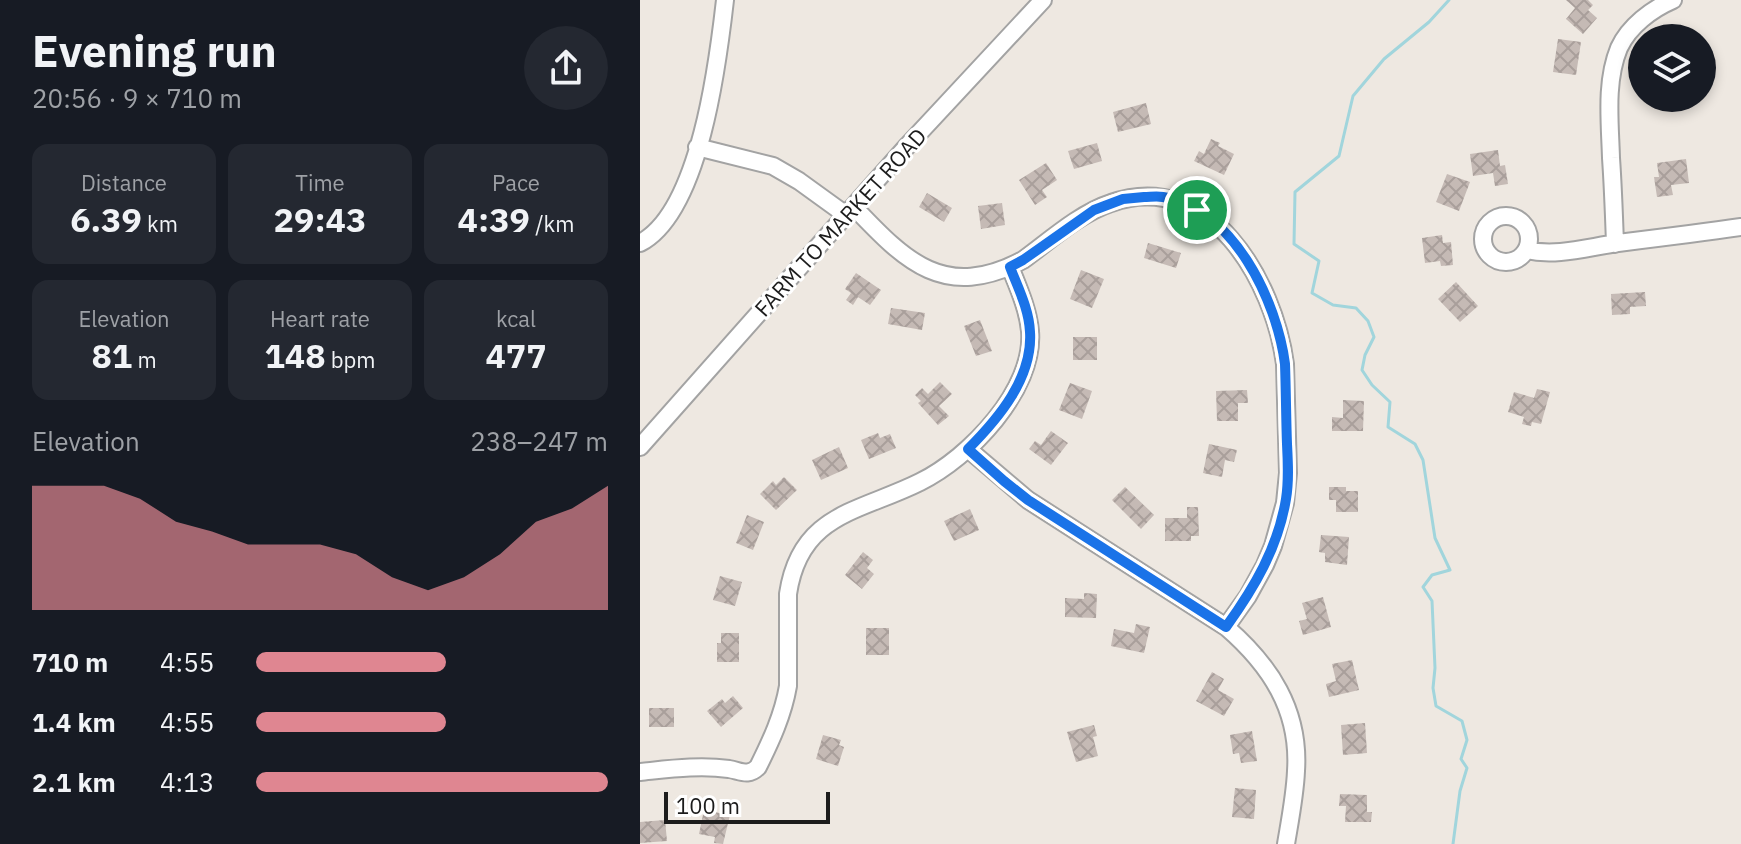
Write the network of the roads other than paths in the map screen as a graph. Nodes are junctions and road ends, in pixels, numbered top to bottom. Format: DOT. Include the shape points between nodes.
graph roads {
  1 [pos="725,0"];
  2 [pos="1043,0"];
  3 [pos="1673,0"];
  4 [pos="697,147"];
  5 [pos="850,211"];
  6 [pos="1741,227"];
  7 [pos="640,243"];
  8 [pos="1615,244"];
  9 [pos="1526,250"];
  10 [pos="1010,267"];
  11 [pos="640,447"];
  12 [pos="968,449"];
  13 [pos="1226,627"];
  14 [pos="640,772"];
  15 [pos="1286,844"];
  1 -- 4 [label="street" via="711,100"];
  2 -- 5 [label="street, FARM TO MARKET ROAD"];
  3 -- 8 [label="street" via="1629,33 1612,74"];
  4 -- 5 [label="street" via="773,166"];
  4 -- 7 [label="street" via="665,223"];
  5 -- 10 [label="street" via="927,268 959,277 990,275"];
  5 -- 11 [label="street, FARM TO MARKET ROAD"];
  6 -- 8 [label="street"];
  8 -- 9 [label="street" via="1547,253"];
  10 -- 12 [label="street" via="1030,329 1025,367 1005,406"];
  10 -- 13 [label="street" via="1094,210 1144,197 1162,197 1197,210 1248,262 1273,310 1283,346 1287,490 1265,565"];
  12 -- 13 [label="street" via="1028,500"];
  12 -- 14 [label="street" via="919,483 833,520 799,555 788,594 788,686 778,725 753,772 701,767"];
  13 -- 15 [label="street" via="1266,667 1292,727 1297,769"];
}
